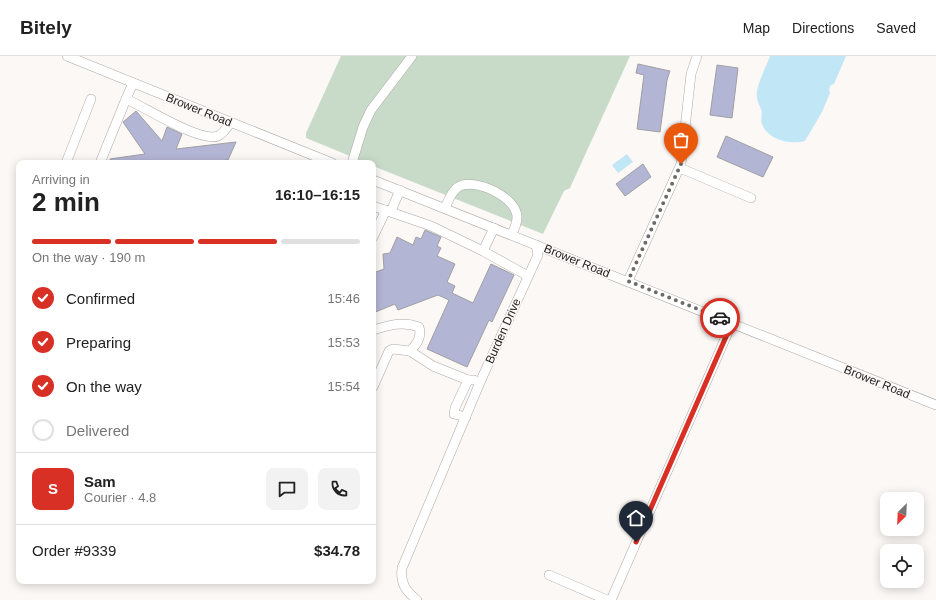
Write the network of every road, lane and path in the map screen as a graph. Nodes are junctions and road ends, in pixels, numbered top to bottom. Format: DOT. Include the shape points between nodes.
graph roads {
  1 [pos="67,56"];
  2 [pos="412,56"];
  3 [pos="697,56"];
  4 [pos="133,83"];
  5 [pos="126,99"];
  6 [pos="91,100"];
  7 [pos="230,122"];
  8 [pos="67,160"];
  9 [pos="101,160"];
  10 [pos="323,160"];
  11 [pos="353,160"];
  12 [pos="680,168"];
  13 [pos="376,181"];
  14 [pos="400,190"];
  15 [pos="751,198"];
  16 [pos="376,207"];
  17 [pos="445,208"];
  18 [pos="389,210"];
  19 [pos="494,228"];
  20 [pos="376,232"];
  21 [pos="511,235"];
  22 [pos="536,245"];
  23 [pos="483,251"];
  24 [pos="528,276"];
  25 [pos="628,281"];
  26 [pos="732,323"];
  27 [pos="376,329"];
  28 [pos="410,351"];
  29 [pos="376,380"];
  30 [pos="468,380"];
  31 [pos="481,380"];
  32 [pos="936,405"];
  33 [pos="466,417"];
  34 [pos="548,575"];
  35 [pos="418,600"];
  36 [pos="607,600"];
  37 [pos="611,600"];
  1 -- 4 [label="street, Brower Road"];
  2 -- 11 [label="street" via="371,110"];
  3 -- 12 [label="street" via="691,74"];
  4 -- 5 [label="street"];
  4 -- 7 [label="street, Brower Road"];
  5 -- 7 [label="street" via="181,127 210,137 222,134"];
  5 -- 9 [label="street"];
  6 -- 8 [label="street"];
  7 -- 10 [label="street, Brower Road"];
  12 -- 15 [label="street"];
  12 -- 25 [label="street"];
  13 -- 14 [label="street, Brower Road"];
  14 -- 17 [label="street, Brower Road"];
  14 -- 18 [label="street"];
  16 -- 18 [label="street"];
  17 -- 19 [label="street, Brower Road"];
  17 -- 21 [label="street" via="459,186 487,188 505,198 515,209 517,218"];
  18 -- 20 [label="street"];
  18 -- 23 [label="street" via="431,226"];
  19 -- 21 [label="street, Brower Road"];
  19 -- 23 [label="street"];
  21 -- 22 [label="street, Brower Road"];
  22 -- 24 [label="street, Burden Drive" via="538,255"];
  22 -- 25 [label="street, Brower Road"];
  23 -- 24 [label="street"];
  24 -- 31 [label="street, Burden Drive"];
  25 -- 26 [label="street, Brower Road"];
  26 -- 32 [label="street, Brower Road"];
  26 -- 37 [label="street"];
  27 -- 28 [label="street" via="393,324 419,327 421,332 417,344"];
  28 -- 29 [label="street" via="389,351"];
  28 -- 30 [label="street" via="433,366"];
  30 -- 31 [label="street"];
  30 -- 33 [label="street" via="454,414"];
  31 -- 33 [label="street, Burden Drive"];
  33 -- 35 [label="street, Burden Drive" via="402,568 401,581 405,590"];
  34 -- 36 [label="street"];
}
